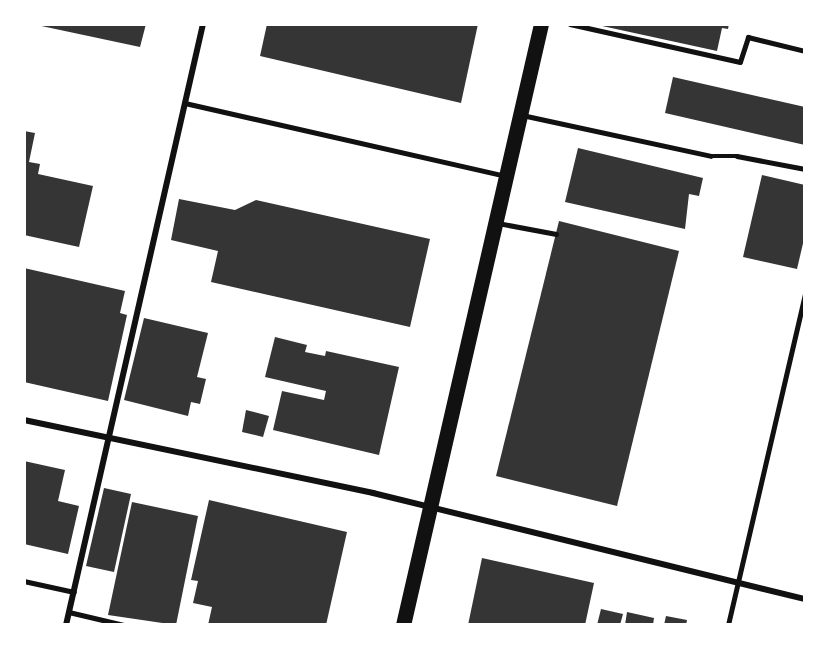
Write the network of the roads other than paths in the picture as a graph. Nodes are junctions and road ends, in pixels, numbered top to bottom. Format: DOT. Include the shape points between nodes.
graph roads {
  1 [pos="203,24"];
  2 [pos="541,24"];
  3 [pos="570,24"];
  4 [pos="805,51"];
  5 [pos="185,103"];
  6 [pos="520,114"];
  7 [pos="805,169"];
  8 [pos="506,175"];
  9 [pos="495,222"];
  10 [pos="556,234"];
  11 [pos="805,295"];
  12 [pos="792,320"];
  13 [pos="799,322"];
  14 [pos="24,420"];
  15 [pos="107,439"];
  16 [pos="430,508"];
  17 [pos="24,581"];
  18 [pos="738,583"];
  19 [pos="74,592"];
  20 [pos="805,598"];
  21 [pos="69,612"];
  22 [pos="66,625"];
  23 [pos="124,625"];
  24 [pos="403,625"];
  25 [pos="728,625"];
  1 -- 5 [label="street"];
  2 -- 6 [label="main road"];
  3 -- 4 [label="lane" via="740,62 748,37"];
  5 -- 8 [label="lane"];
  5 -- 15 [label="street"];
  6 -- 7 [label="lane" via="711,156 736,156"];
  6 -- 8 [label="main road"];
  8 -- 9 [label="main road"];
  9 -- 10 [label="lane"];
  9 -- 16 [label="main road"];
  11 -- 13 [label="lane"];
  12 -- 13 [label="lane"];
  13 -- 18 [label="lane"];
  14 -- 15 [label="street"];
  15 -- 16 [label="street"];
  15 -- 19 [label="street"];
  16 -- 18 [label="street"];
  16 -- 24 [label="main road"];
  17 -- 19 [label="lane"];
  18 -- 20 [label="street"];
  18 -- 25 [label="lane"];
  19 -- 21 [label="street"];
  21 -- 22 [label="street"];
  21 -- 23 [label="lane"];
}
